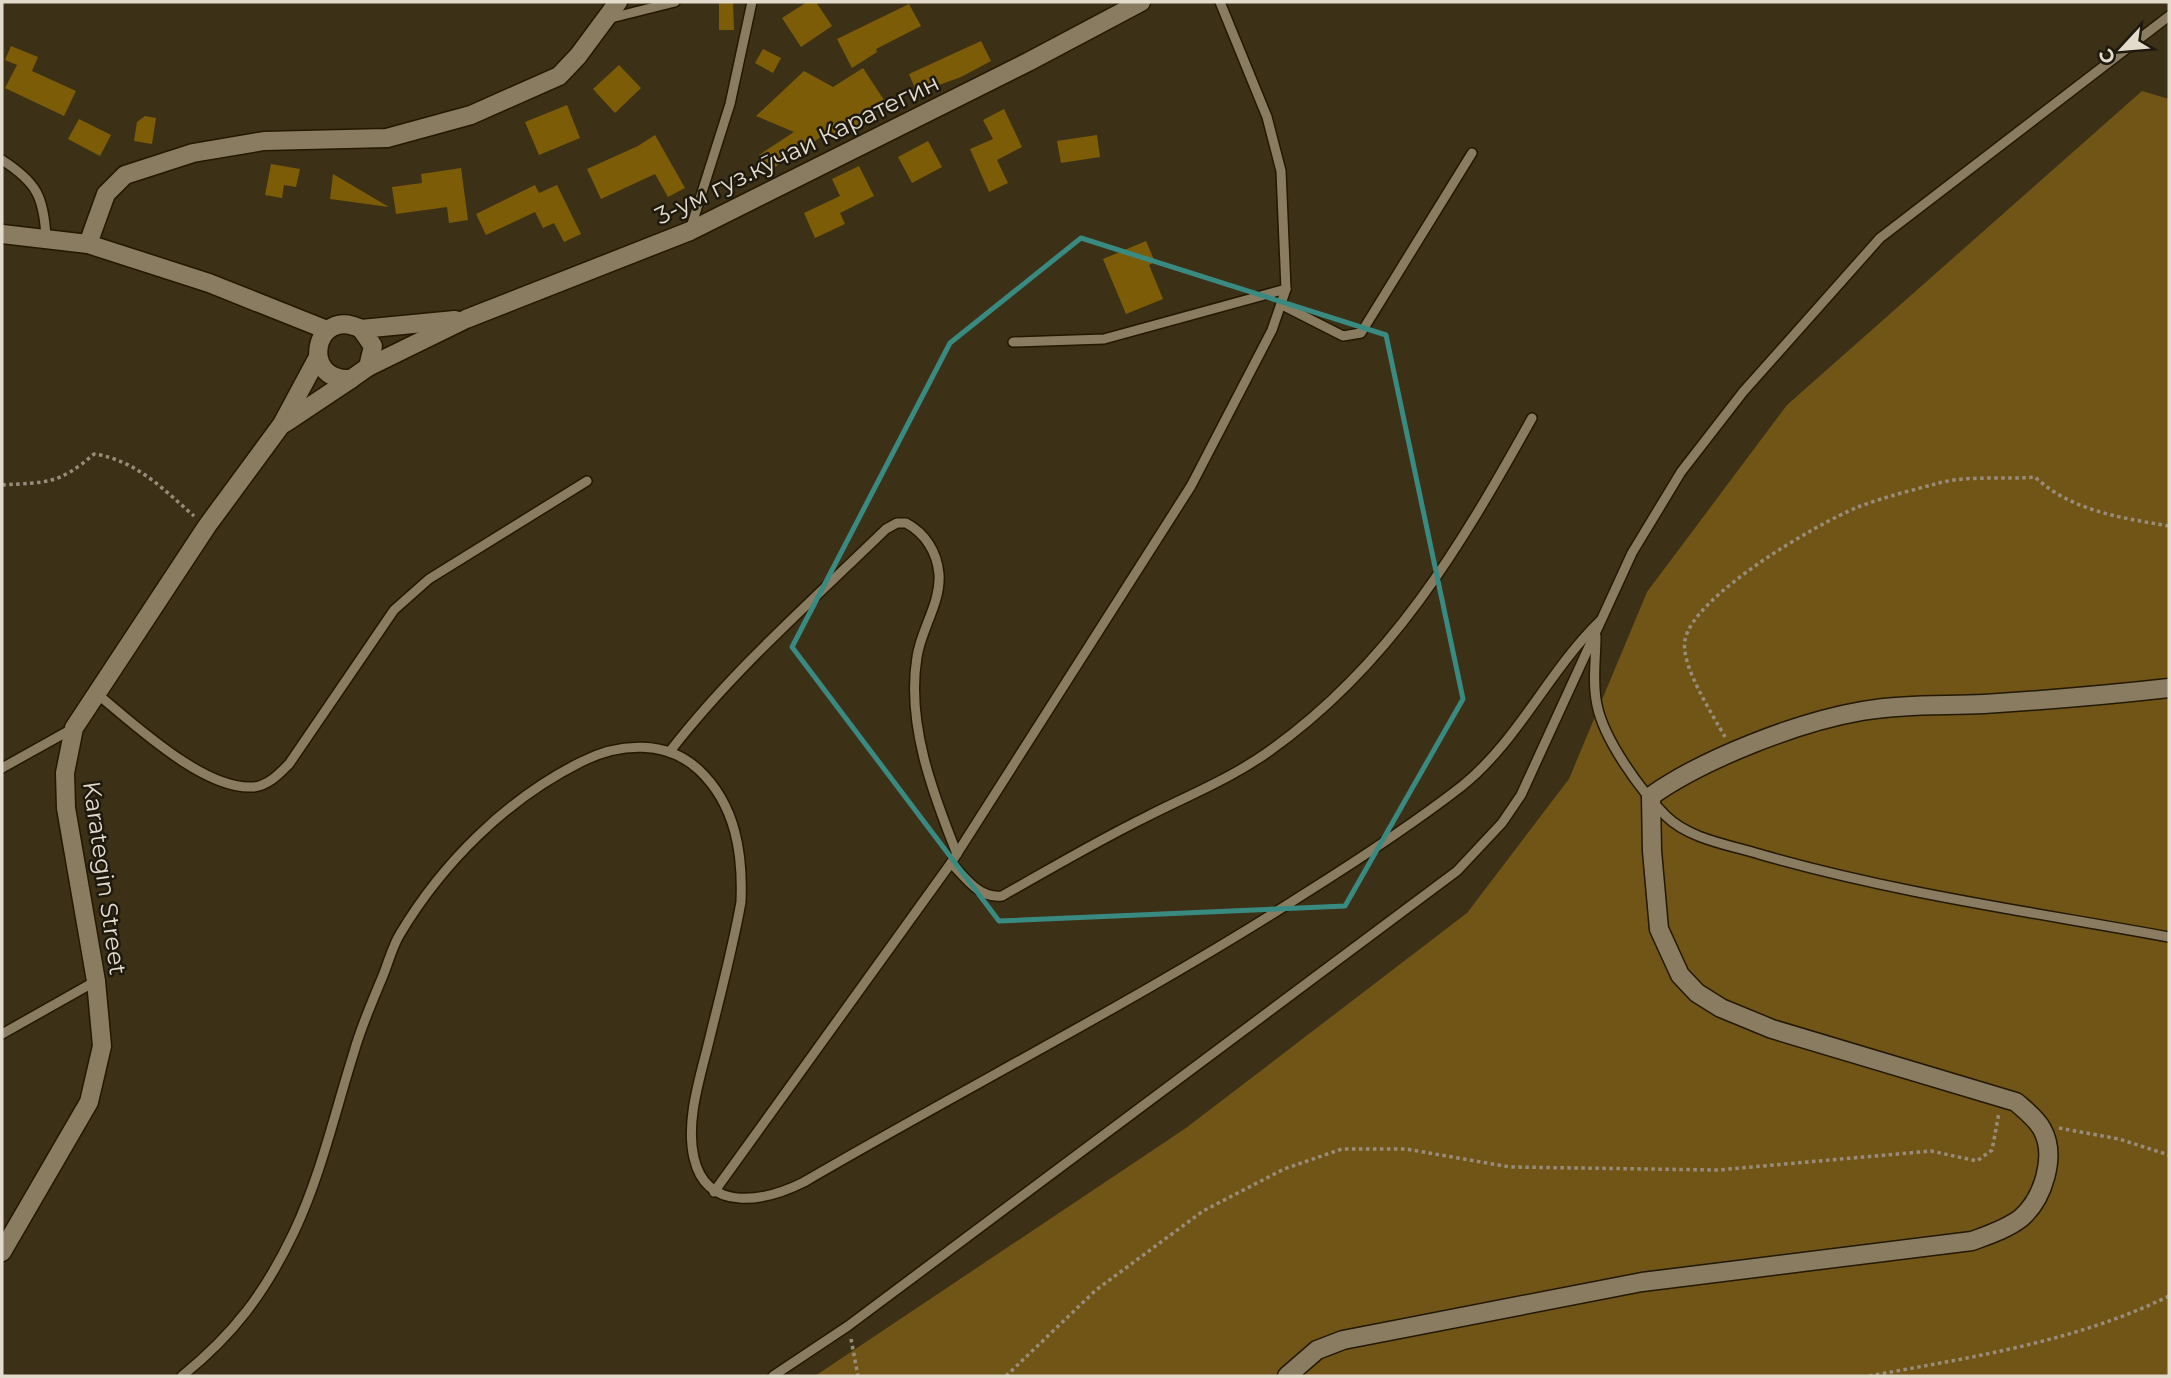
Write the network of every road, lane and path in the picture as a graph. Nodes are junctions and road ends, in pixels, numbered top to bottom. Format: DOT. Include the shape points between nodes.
graph roads {
  1 [pos="618,2"];
  2 [pos="675,2"];
  3 [pos="752,2"];
  4 [pos="1141,2"];
  5 [pos="1220,2"];
  6 [pos="2169,16"];
  7 [pos="605,19"];
  8 [pos="1472,153"];
  9 [pos="2,160"];
  10 [pos="690,231"];
  11 [pos="2,234"];
  12 [pos="46,237"];
  13 [pos="88,244"];
  14 [pos="1286,289"];
  15 [pos="1282,305"];
  16 [pos="466,319"];
  17 [pos="361,328"];
  18 [pos="327,330"];
  19 [pos="1013,342"];
  20 [pos="318,357"];
  21 [pos="369,368"];
  22 [pos="351,379"];
  23 [pos="1532,418"];
  24 [pos="282,424"];
  25 [pos="587,481"];
  26 [pos="2,485"];
  27 [pos="207,526"];
  28 [pos="2169,526"];
  29 [pos="1601,620"];
  30 [pos="1596,631"];
  31 [pos="2169,688"];
  32 [pos="95,693"];
  33 [pos="74,728"];
  34 [pos="671,750"];
  35 [pos="1734,753"];
  36 [pos="2,768"];
  37 [pos="1651,796"];
  38 [pos="957,854"];
  39 [pos="951,863"];
  40 [pos="2169,937"];
  41 [pos="96,981"];
  42 [pos="2,1034"];
  43 [pos="2003,1097"];
  44 [pos="2043,1130"];
  45 [pos="2169,1156"];
  46 [pos="714,1192"];
  47 [pos="2,1252"];
  48 [pos="2169,1296"];
  49 [pos="848,1326"];
  50 [pos="858,1375"];
  51 [pos="182,1376"];
  52 [pos="773,1376"];
  53 [pos="1006,1376"];
  54 [pos="1287,1376"];
  55 [pos="1869,1376"];
  1 -- 7 [label="street"];
  2 -- 7 [label="lane"];
  3 -- 10 [label="lane" via="730,104"];
  4 -- 10 [label="street, 3-ум гуз.кӯчаи Каратегин"];
  5 -- 14 [label="lane" via="1277,148 1286,227"];
  6 -- 29 [label="lane" via="1880,238 1743,392 1681,472 1632,553"];
  7 -- 13 [label="street" via="559,76 461,118 387,138 264,141 193,153 125,175 106,194"];
  8 -- 15 [label="lane" via="1361,333 1343,336"];
  9 -- 12 [label="lane" via="25,175 38,192"];
  10 -- 16 [label="street, 3-ум гуз.кӯчаи Каратегин"];
  11 -- 12 [label="street"];
  12 -- 13 [label="street"];
  13 -- 18 [label="street" via="209,283"];
  14 -- 15 [label="lane"];
  14 -- 19 [label="lane" via="1104,339"];
  15 -- 38 [label="lane" via="1256,365 1191,486"];
  16 -- 17 [label="street, 3-ум гуз.кӯчаи Каратегин"];
  16 -- 21 [label="street, 3-ум гуз.кӯчаи Каратегин"];
  17 -- 18 [label="street" via="340,324"];
  17 -- 21 [label="street" via="373,346"];
  18 -- 20 [label="street"];
  20 -- 22 [label="street" via="330,375"];
  20 -- 24 [label="street, Karategin Street"];
  21 -- 22 [label="street"];
  22 -- 24 [label="street, Karategin Street"];
  23 -- 39 [label="lane" via="1468,531 1403,625 1316,712 1268,752 1002,896 990,898 980,892"];
  24 -- 27 [label="street, Karategin Street"];
  25 -- 32 [label="lane" via="409,594 289,764 266,783 253,787 205,774"];
  26 -- 27 [label="path" via="51,482 71,474 94,454 117,457 138,468"];
  27 -- 32 [label="street, Karategin Street"];
  28 -- 35 [label="path" via="2076,504 2035,477 1942,482 1858,507 1780,550 1713,597 1692,622 1684,642 1692,673"];
  29 -- 30 [label="lane"];
  29 -- 46 [label="lane" via="1575,646 1483,766 1409,825 1338,873 1128,1001 784,1192 740,1200"];
  30 -- 37 [label="lane" via="1595,687 1602,723"];
  30 -- 49 [label="lane" via="1521,795 1502,824 1457,871"];
  31 -- 35 [label="street" via="1863,711"];
  32 -- 33 [label="street, Karategin Street"];
  33 -- 36 [label="lane"];
  33 -- 41 [label="street, Karategin Street" via="65,773 66,808"];
  34 -- 38 [label="lane" via="745,664 886,529 906,523 929,542 939,577 917,652 915,684 923,752"];
  34 -- 46 [label="lane" via="701,772 721,797 735,831 742,877 736,928 692,1134 698,1170"];
  34 -- 51 [label="lane" via="617,750 561,772 500,814 440,877 398,935 355,1048 316,1178 272,1276 221,1345"];
  35 -- 37 [label="street"];
  37 -- 40 [label="lane" via="1667,817 1685,829 1791,863 2027,915"];
  37 -- 43 [label="street" via="1659,929 1679,975 1697,993 1772,1029"];
  38 -- 39 [label="lane"];
  39 -- 46 [label="lane"];
  41 -- 42 [label="lane"];
  41 -- 47 [label="street, Karategin Street" via="102,1046 89,1102"];
  43 -- 44 [label="street" via="2016,1102"];
  43 -- 53 [label="path" via="1992,1150 1977,1161 1931,1151 1718,1170 1510,1167 1368,1147 1316,1156 1203,1211 1096,1290"];
  44 -- 45 [label="path" via="2058,1127 2091,1132"];
  44 -- 54 [label="street" via="2049,1161 2034,1202 2020,1218 1972,1241 1642,1282 1343,1339 1317,1350"];
  48 -- 55 [label="path" via="2049,1341"];
  49 -- 50 [label="path"];
  49 -- 52 [label="lane"];
}
